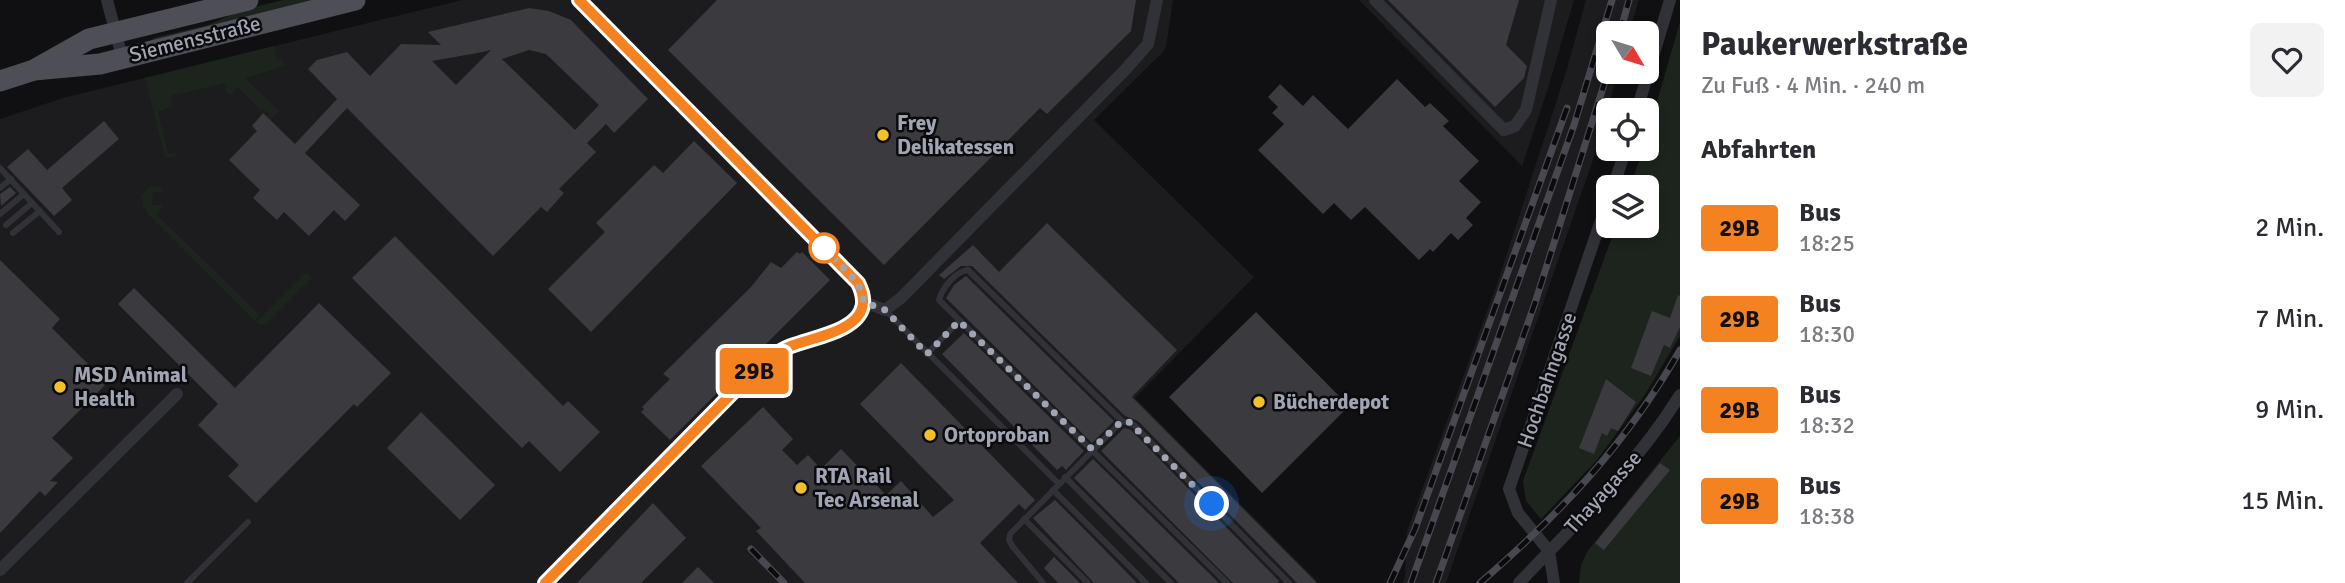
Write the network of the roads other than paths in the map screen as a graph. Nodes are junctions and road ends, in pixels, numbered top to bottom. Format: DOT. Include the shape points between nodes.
graph roads {
  1 [pos="107,0"];
  2 [pos="248,0"];
  3 [pos="355,0"];
  4 [pos="579,0"];
  5 [pos="1157,0"];
  6 [pos="1375,0"];
  7 [pos="1551,0"];
  8 [pos="1670,0"];
  9 [pos="117,34"];
  10 [pos="122,57"];
  11 [pos="34,70"];
  12 [pos="0,81"];
  13 [pos="1641,98"];
  14 [pos="1,170"];
  15 [pos="11,179"];
  16 [pos="0,188"];
  17 [pos="24,194"];
  18 [pos="32,203"];
  19 [pos="40,211"];
  20 [pos="0,214"];
  21 [pos="6,225"];
  22 [pos="59,232"];
  23 [pos="13,233"];
  24 [pos="1596,235"];
  25 [pos="864,302"];
  26 [pos="885,310"];
  27 [pos="959,321"];
  28 [pos="927,354"];
  29 [pos="177,394"];
  30 [pos="1680,395"];
  31 [pos="1122,421"];
  32 [pos="1092,449"];
  33 [pos="1065,477"];
  34 [pos="1056,487"];
  35 [pos="1024,520"];
  36 [pos="248,522"];
  37 [pos="1549,551"];
  38 [pos="0,570"];
  39 [pos="187,583"];
  40 [pos="545,583"];
  41 [pos="1043,583"];
  42 [pos="1088,583"];
  43 [pos="1146,583"];
  44 [pos="1171,583"];
  45 [pos="1227,583"];
  46 [pos="1289,583"];
  47 [pos="1519,583"];
  48 [pos="1555,583"];
  1 -- 9 [label="street"];
  2 -- 9 [label="main road, Siemensstraße"];
  3 -- 10 [label="main road, Siemensstraße"];
  4 -- 25 [label="street" via="858,283"];
  5 -- 26 [label="street" via="1148,44 1125,71"];
  6 -- 7 [label="street" via="1504,130 1516,126 1526,110"];
  8 -- 13 [label="street"];
  9 -- 10 [label="street"];
  9 -- 11 [label="main road, Siemensstraße" via="89,39"];
  10 -- 11 [label="main road, Siemensstraße" via="100,64"];
  11 -- 12 [label="main road, Siemensstraße"];
  14 -- 15 [label="lane"];
  15 -- 16 [label="lane"];
  15 -- 17 [label="lane"];
  17 -- 18 [label="lane"];
  17 -- 20 [label="lane"];
  18 -- 19 [label="lane"];
  18 -- 21 [label="lane"];
  19 -- 22 [label="lane"];
  19 -- 23 [label="lane"];
  24 -- 37 [label="street, Hochbahngasse" via="1509,489 1518,513"];
  25 -- 26 [label="street"];
  25 -- 40 [label="street" via="849,325 789,347 755,370"];
  26 -- 28 [label="lane"];
  27 -- 28 [label="lane"];
  27 -- 31 [label="lane" via="939,296 960,271 968,270"];
  27 -- 32 [label="lane"];
  28 -- 34 [label="lane"];
  29 -- 38 [label="street"];
  30 -- 37 [label="street, Thayagasse" via="1626,470"];
  31 -- 32 [label="lane"];
  31 -- 46 [label="lane" via="1134,425"];
  32 -- 33 [label="lane"];
  32 -- 45 [label="lane"];
  33 -- 34 [label="lane"];
  33 -- 44 [label="lane"];
  34 -- 35 [label="lane"];
  34 -- 43 [label="lane"];
  35 -- 41 [label="lane" via="1009,540"];
  35 -- 42 [label="lane"];
  36 -- 39 [label="lane"];
  37 -- 47 [label="street, Thayagasse"];
  37 -- 48 [label="street"];
}
